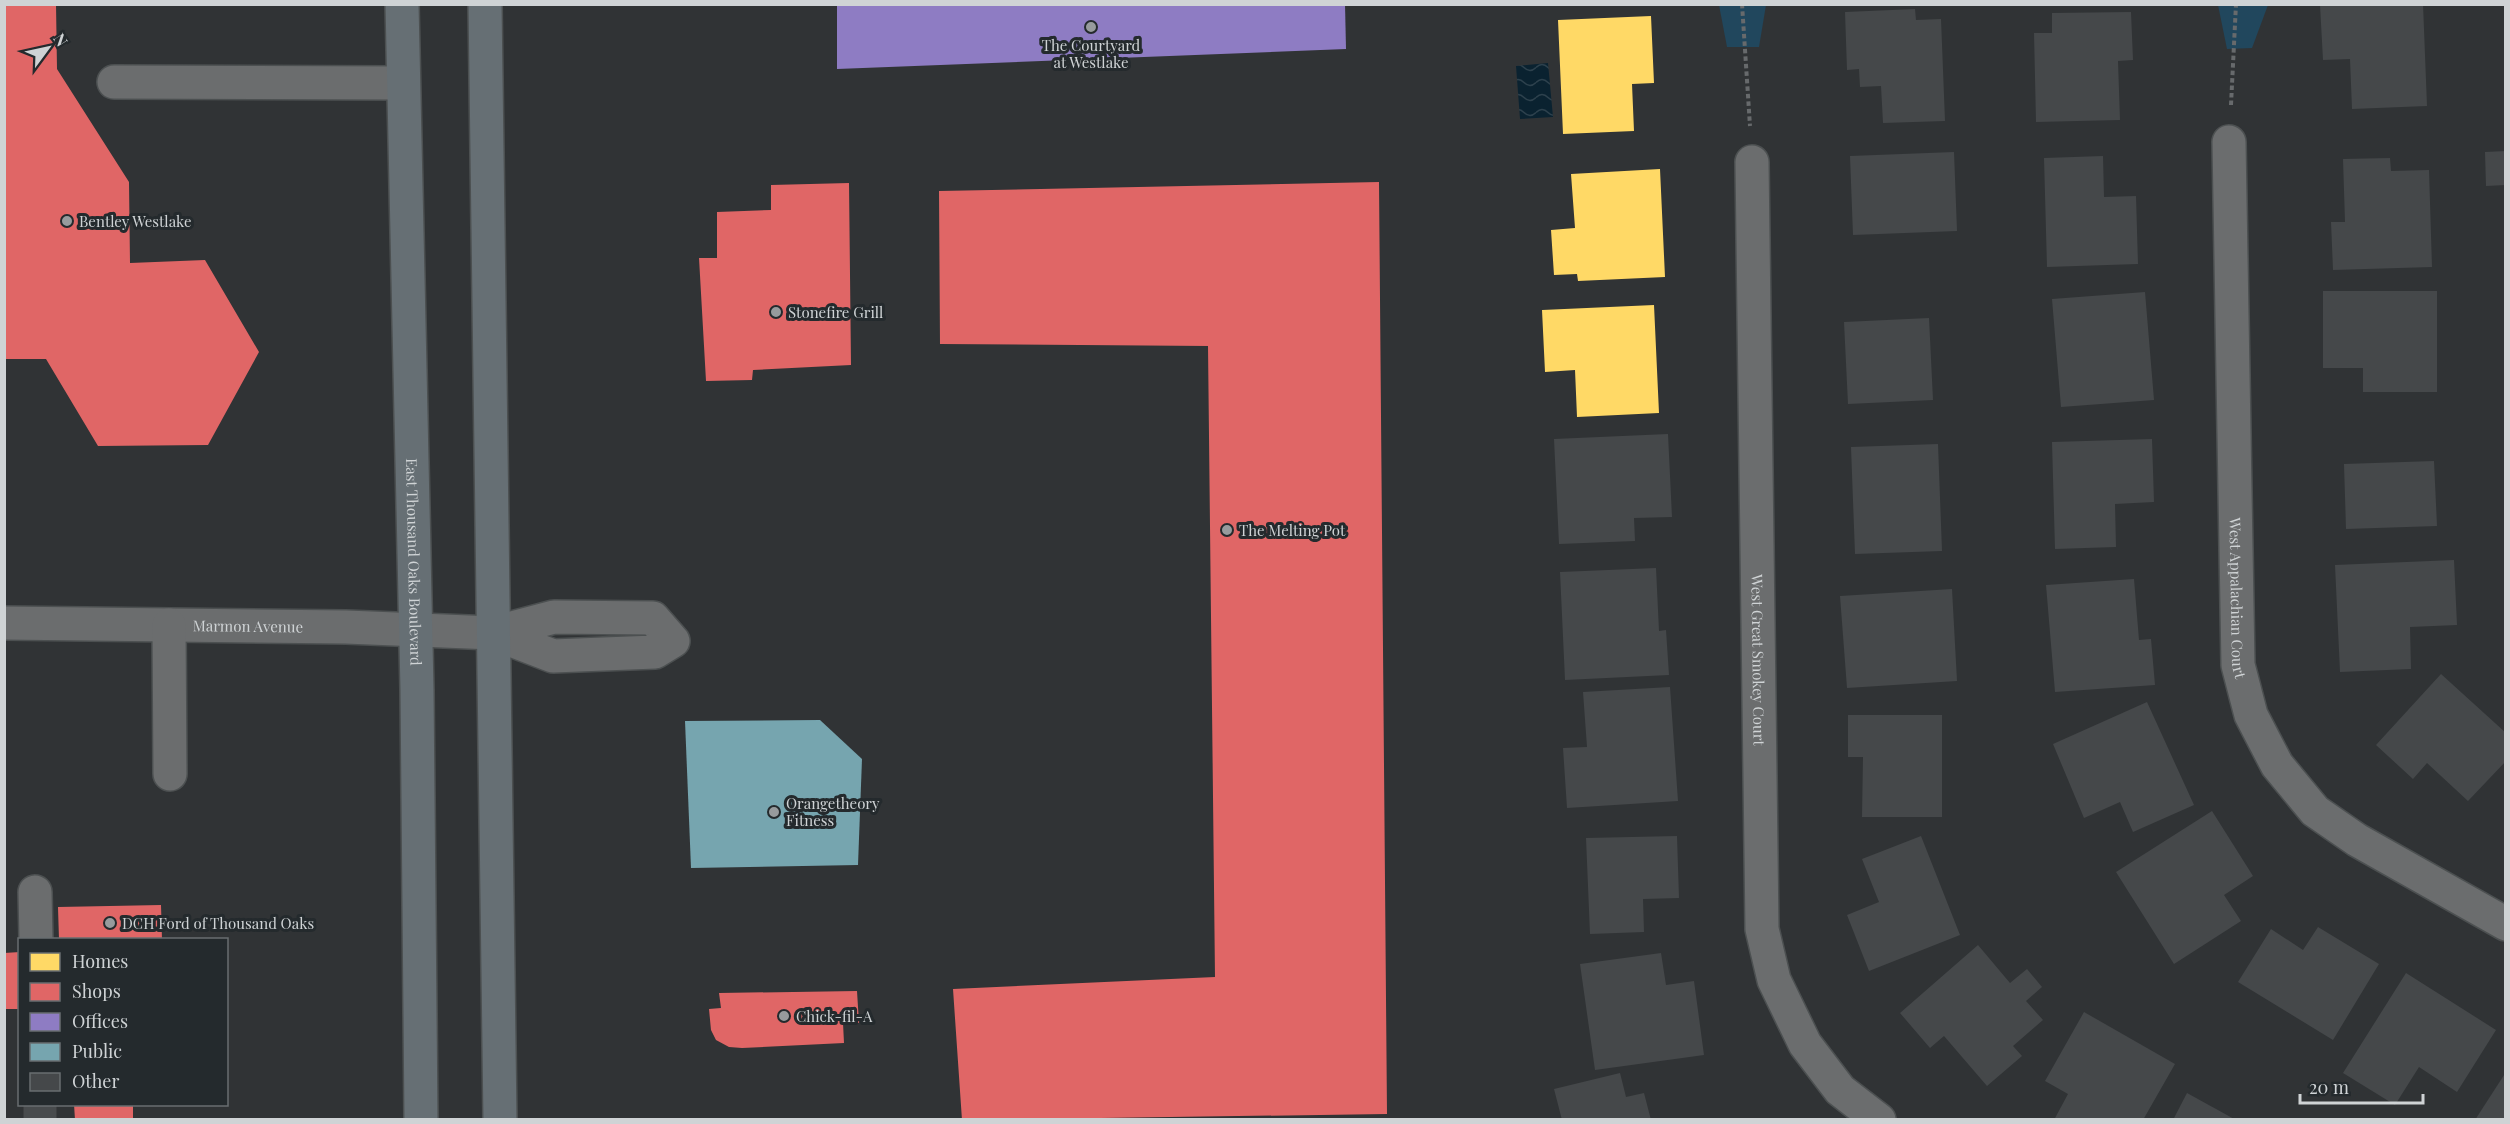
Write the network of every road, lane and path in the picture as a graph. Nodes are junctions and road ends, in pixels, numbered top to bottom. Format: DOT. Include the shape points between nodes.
graph roads {
  1 [pos="402,4"];
  2 [pos="485,4"];
  3 [pos="1742,4"];
  4 [pos="2236,4"];
  5 [pos="114,82"];
  6 [pos="403,82"];
  7 [pos="2229,142"];
  8 [pos="1752,162"];
  9 [pos="4,622"];
  10 [pos="169,625"];
  11 [pos="415,629"];
  12 [pos="493,633"];
  13 [pos="170,774"];
  14 [pos="35,892"];
  15 [pos="2505,924"];
  16 [pos="36,938"];
  17 [pos="421,1119"];
  18 [pos="500,1119"];
  19 [pos="1879,1119"];
  1 -- 6 [label="main road, East Thousand Oaks Boulevard"];
  2 -- 12 [label="main road"];
  3 -- 8 [label="path"];
  4 -- 7 [label="path"];
  5 -- 6 [label="street"];
  6 -- 11 [label="main road, East Thousand Oaks Boulevard"];
  7 -- 15 [label="street, West Appalachian Court" via="2238,665 2251,715 2277,765 2315,811 2357,840"];
  8 -- 19 [label="street, West Great Smokey Court" via="1762,929 1774,980 1805,1044 1840,1090"];
  9 -- 10 [label="street, Marmon Avenue"];
  10 -- 11 [label="street, Marmon Avenue"];
  10 -- 13 [label="street"];
  11 -- 12 [label="street, Marmon Avenue"];
  11 -- 17 [label="main road, East Thousand Oaks Boulevard"];
  12 -- 18 [label="main road"];
  14 -- 16 [label="street"];
}
